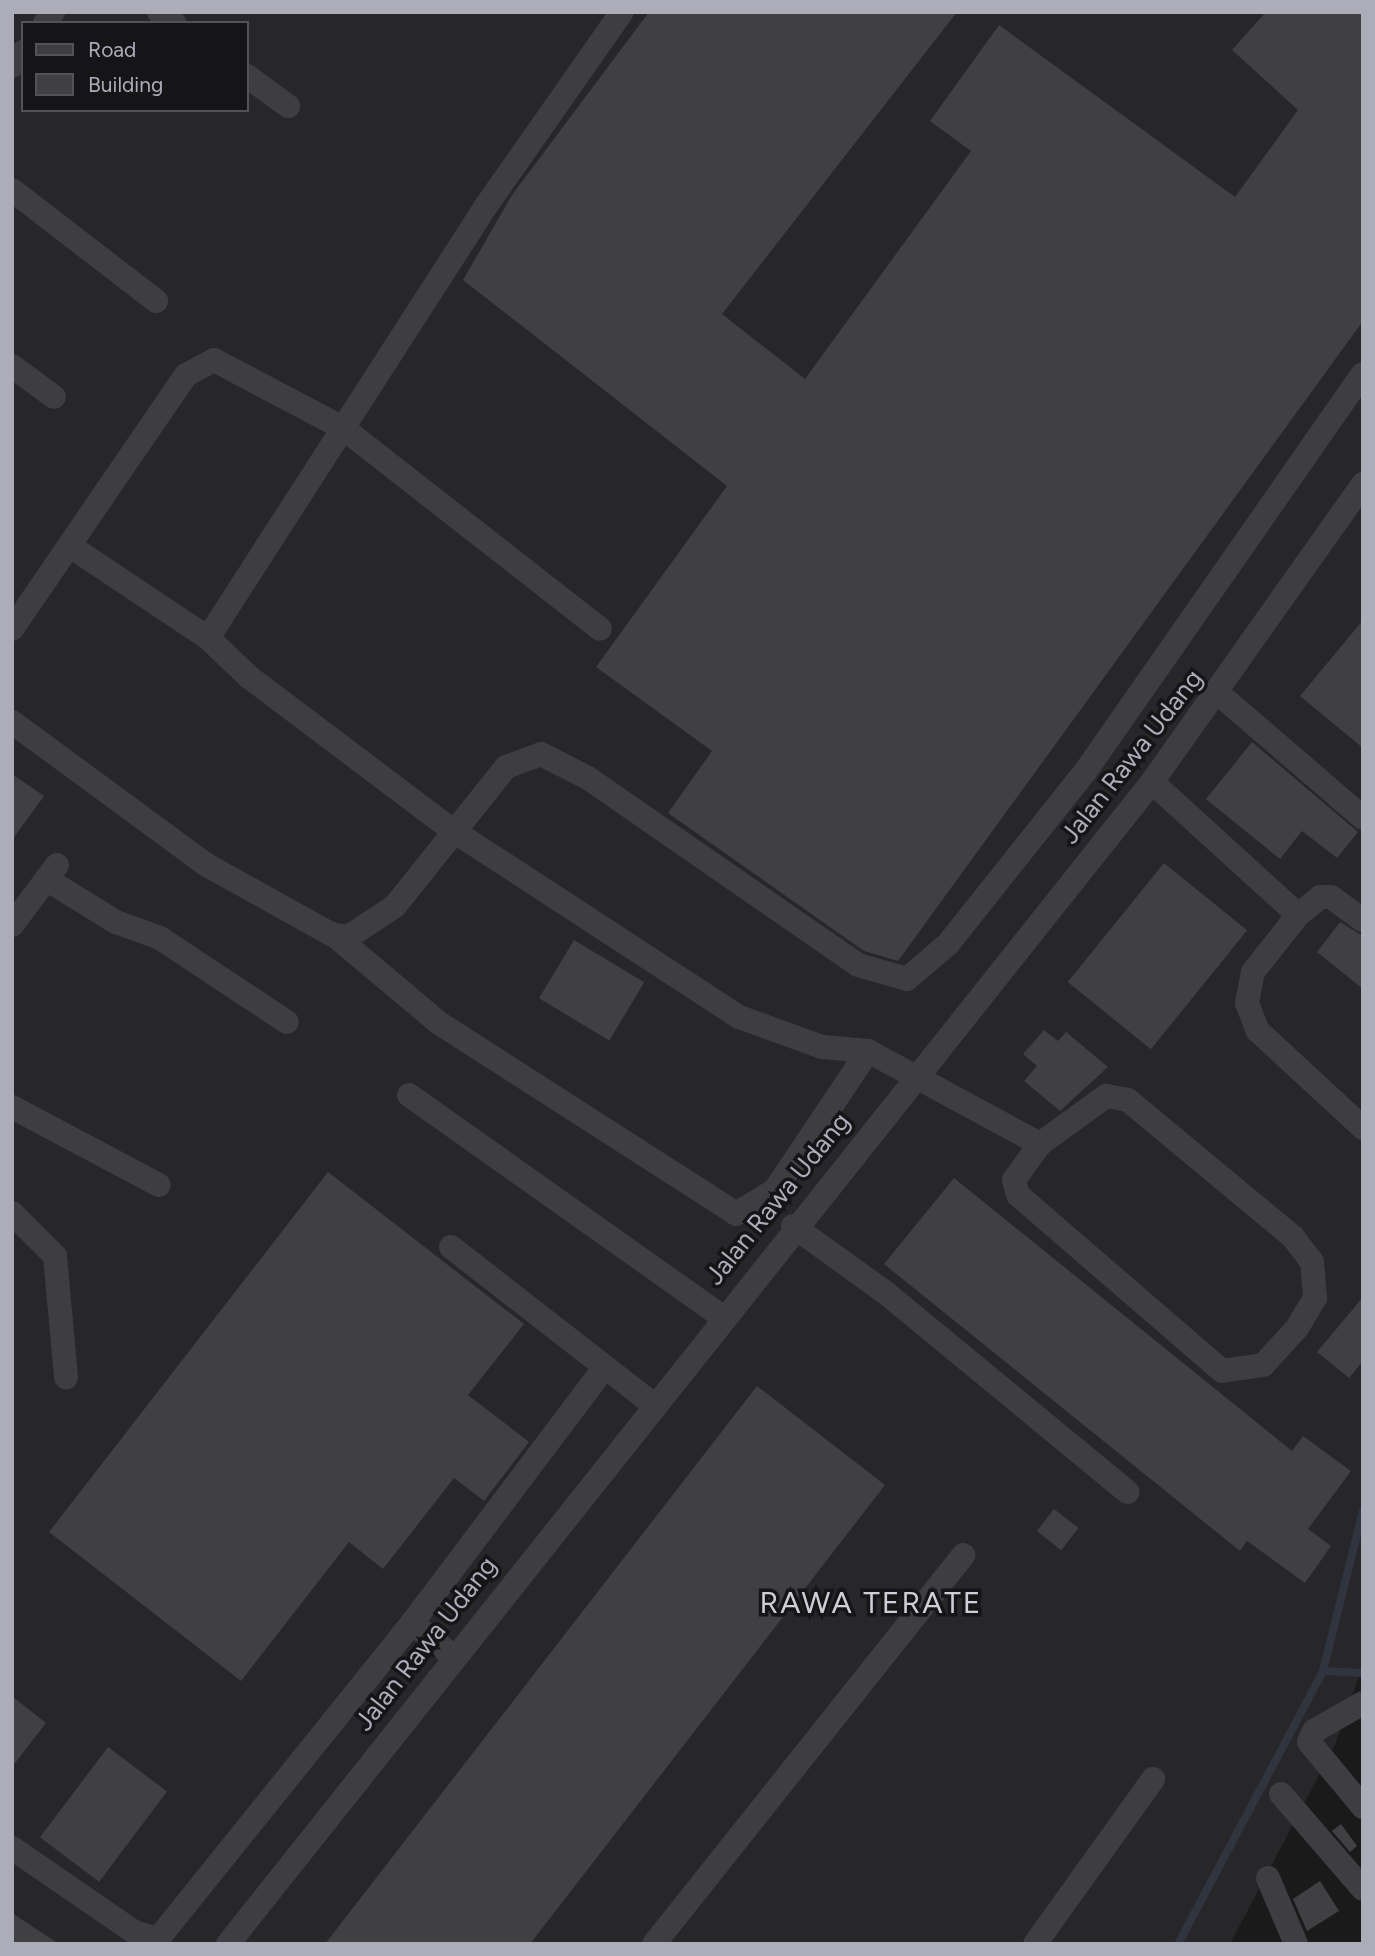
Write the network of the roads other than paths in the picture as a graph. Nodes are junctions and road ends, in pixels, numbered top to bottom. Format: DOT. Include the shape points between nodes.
graph roads {
  1 [pos="622,12"];
  2 [pos="248,77"];
  3 [pos="288,106"];
  4 [pos="12,190"];
  5 [pos="156,301"];
  6 [pos="12,366"];
  7 [pos="1363,374"];
  8 [pos="54,397"];
  9 [pos="343,428"];
  10 [pos="1363,484"];
  11 [pos="73,548"];
  12 [pos="12,629"];
  13 [pos="600,629"];
  14 [pos="208,638"];
  15 [pos="1219,694"];
  16 [pos="12,722"];
  17 [pos="1152,782"];
  18 [pos="1363,818"];
  19 [pos="452,830"];
  20 [pos="1298,915"];
  21 [pos="1363,920"];
  22 [pos="12,925"];
  23 [pos="333,934"];
  24 [pos="287,1023"];
  25 [pos="868,1051"];
  26 [pos="917,1076"];
  27 [pos="409,1095"];
  28 [pos="12,1107"];
  29 [pos="1363,1128"];
  30 [pos="1040,1144"];
  31 [pos="159,1185"];
  32 [pos="12,1213"];
  33 [pos="793,1226"];
  34 [pos="451,1247"];
  35 [pos="727,1311"];
  36 [pos="604,1368"];
  37 [pos="66,1378"];
  38 [pos="653,1404"];
  39 [pos="1127,1492"];
  40 [pos="962,1555"];
  41 [pos="412,1623"];
  42 [pos="454,1657"];
  43 [pos="1362,1701"];
  44 [pos="1153,1779"];
  45 [pos="1281,1794"];
  46 [pos="1363,1807"];
  47 [pos="12,1848"];
  48 [pos="1268,1878"];
  49 [pos="1363,1889"];
  50 [pos="228,1944"];
  51 [pos="654,1944"];
  52 [pos="1035,1944"];
  53 [pos="1296,1944"];
  1 -- 9 [label="street"];
  2 -- 3 [label="street"];
  4 -- 5 [label="street"];
  6 -- 8 [label="street"];
  7 -- 19 [label="street" via="1084,772 925,970 891,979 858,965 588,778 541,754 506,767"];
  9 -- 11 [label="street" via="229,364 199,364"];
  9 -- 13 [label="street"];
  9 -- 14 [label="street"];
  10 -- 15 [label="street, Jalan Rawa Udang"];
  11 -- 12 [label="street"];
  11 -- 14 [label="street"];
  14 -- 19 [label="street" via="249,677"];
  15 -- 17 [label="street, Jalan Rawa Udang"];
  15 -- 18 [label="street"];
  16 -- 23 [label="street" via="205,863"];
  17 -- 20 [label="street"];
  17 -- 26 [label="street, Jalan Rawa Udang"];
  19 -- 23 [label="street" via="395,906 348,937"];
  19 -- 25 [label="street" via="739,1017 822,1047"];
  20 -- 21 [label="street" via="1320,897 1331,897"];
  20 -- 29 [label="street" via="1253,972 1247,1003 1258,1031"];
  22 -- 24 [label="street" via="51,872 116,922 160,939"];
  23 -- 25 [label="street" via="439,1023 736,1214 775,1190"];
  25 -- 26 [label="street"];
  26 -- 30 [label="street"];
  26 -- 33 [label="street, Jalan Rawa Udang"];
  27 -- 35 [label="street"];
  28 -- 31 [label="street"];
  30 -- 30 [label="street" via="1106,1096 1128,1100 1293,1237 1312,1262 1315,1298 1297,1328 1263,1365 1222,1370 1018,1195 1014,1180"];
  32 -- 37 [label="street" via="55,1255"];
  33 -- 35 [label="street, Jalan Rawa Udang"];
  33 -- 39 [label="street" via="886,1293"];
  34 -- 36 [label="street"];
  35 -- 38 [label="street, Jalan Rawa Udang"];
  36 -- 38 [label="street"];
  36 -- 41 [label="street"];
  38 -- 42 [label="street, Jalan Rawa Udang"];
  40 -- 51 [label="street"];
  41 -- 42 [label="street"];
  41 -- 47 [label="street" via="158,1939 134,1932"];
  42 -- 50 [label="street, Jalan Rawa Udang"];
  43 -- 46 [label="street" via="1314,1731 1309,1742"];
  44 -- 52 [label="street"];
  45 -- 49 [label="street"];
  48 -- 53 [label="street"];
}
